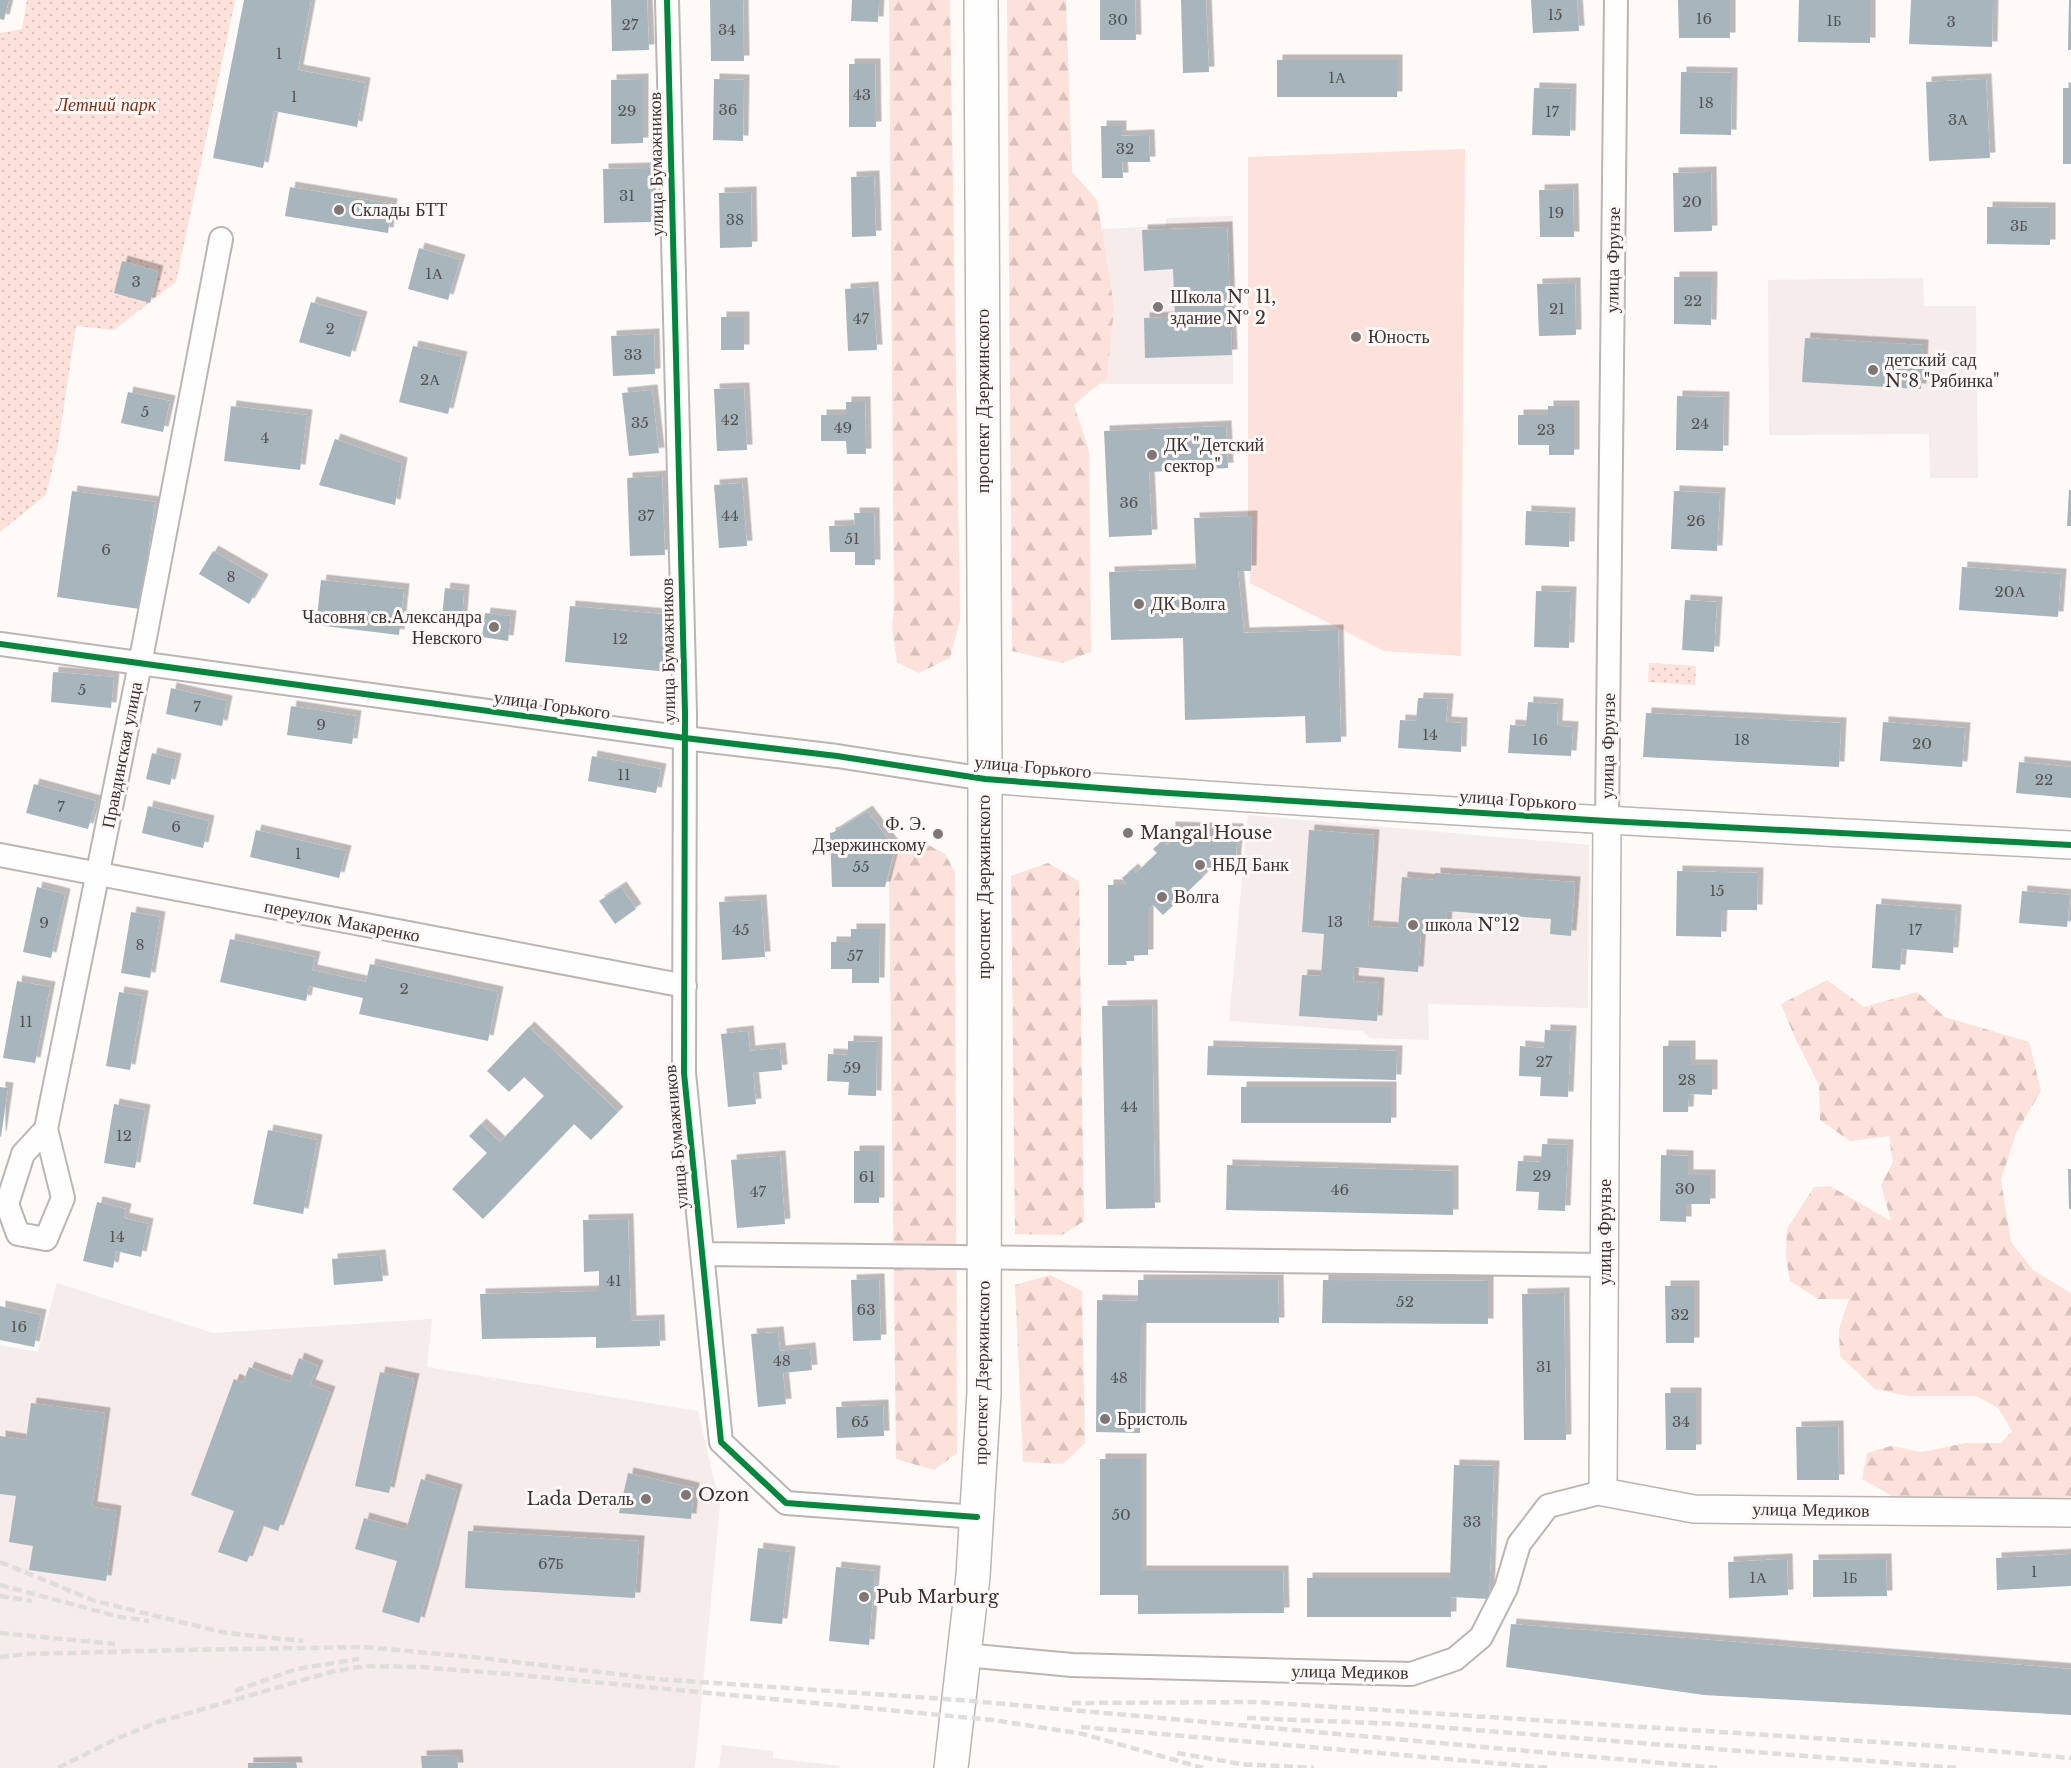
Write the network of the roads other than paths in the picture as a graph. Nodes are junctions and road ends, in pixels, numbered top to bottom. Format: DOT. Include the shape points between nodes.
graph roads {
  1 [pos="667,0"];
  2 [pos="981,0"];
  3 [pos="1616,0"];
  4 [pos="221,239"];
  5 [pos="0,644"];
  6 [pos="140,664"];
  7 [pos="685,738"];
  8 [pos="985,779"];
  9 [pos="1607,821"];
  10 [pos="2071,845"];
  11 [pos="0,855"];
  12 [pos="98,874"];
  13 [pos="685,986"];
  14 [pos="46,1129"];
  15 [pos="702,1254"];
  16 [pos="983,1256"];
  17 [pos="1604,1264"];
  18 [pos="1603,1492"];
  19 [pos="2071,1513"];
  20 [pos="977,1517"];
  21 [pos="965,1655"];
  22 [pos="951,1768"];
  1 -- 7 [label="street, улица Бумажников"];
  2 -- 8 [label="main road, проспект Дзержинского"];
  3 -- 9 [label="street, улица Фрунзе"];
  4 -- 6 [label="street, Правдинская улица"];
  5 -- 6 [label="street, улица Горького"];
  6 -- 7 [label="street, улица Горького"];
  6 -- 12 [label="street, Правдинская улица"];
  7 -- 8 [label="street, улица Горького"];
  7 -- 13 [label="street, улица Бумажников"];
  8 -- 9 [label="street, улица Горького"];
  8 -- 16 [label="main road, проспект Дзержинского"];
  9 -- 10 [label="street, улица Горького"];
  9 -- 17 [label="street, улица Фрунзе"];
  11 -- 12 [label="street, переулок Макаренко"];
  12 -- 13 [label="street, переулок Макаренко"];
  12 -- 14 [label="street, Правдинская улица"];
  13 -- 15 [label="street, улица Бумажников" via="684,1073"];
  15 -- 16 [label="street"];
  15 -- 20 [label="street, улица Бумажников" via="721,1442 786,1503"];
  16 -- 17 [label="street"];
  16 -- 20 [label="main road, проспект Дзержинского" via="983,1419"];
  17 -- 18 [label="street, улица Фрунзе"];
  18 -- 19 [label="street, улица Медиков" via="1694,1509"];
  18 -- 21 [label="street, улица Медиков" via="1548,1506 1519,1544 1506,1588 1481,1637 1455,1659 1411,1674 1072,1665"];
  20 -- 21 [label="main road, проспект Дзержинского"];
  21 -- 22 [label="main road, проспект Дзержинского"];
}
